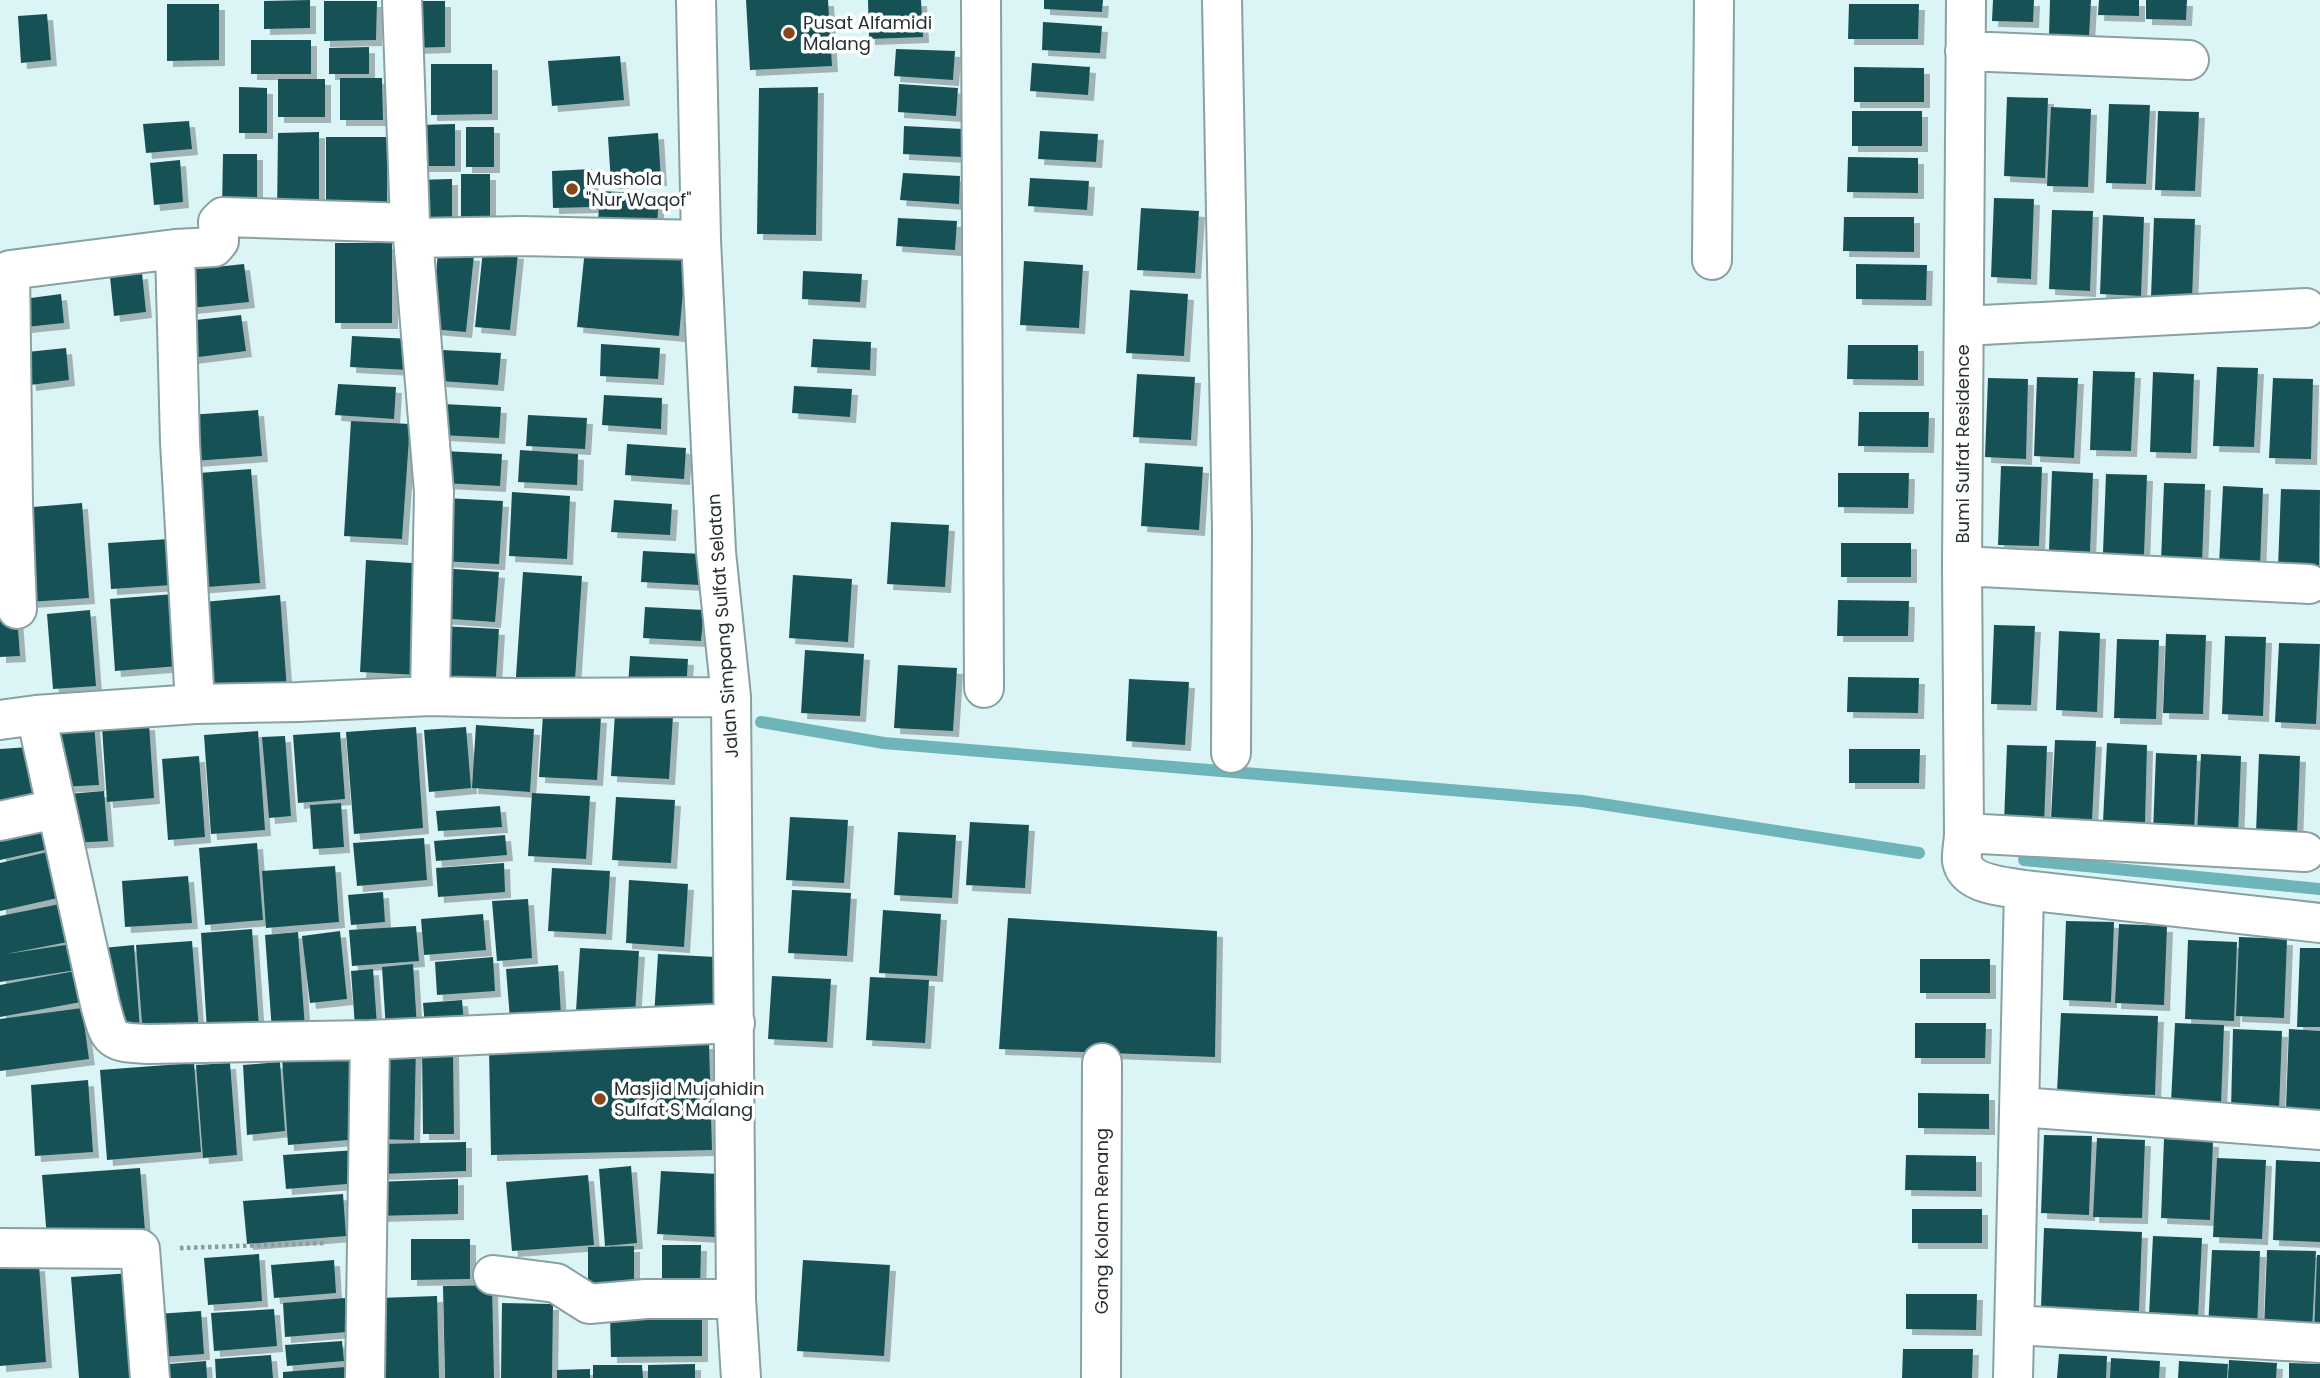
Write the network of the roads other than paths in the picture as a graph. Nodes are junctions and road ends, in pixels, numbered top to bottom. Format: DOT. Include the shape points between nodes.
graph roads {
  1 [pos="402,0"];
  2 [pos="696,0"];
  3 [pos="981,0"];
  4 [pos="1222,0"];
  5 [pos="1714,0"];
  6 [pos="1966,0"];
  7 [pos="1965,51"];
  8 [pos="2189,60"];
  9 [pos="411,230"];
  10 [pos="701,240"];
  11 [pos="175,249"];
  12 [pos="1712,260"];
  13 [pos="2306,308"];
  14 [pos="1964,326"];
  15 [pos="1962,566"];
  16 [pos="2309,584"];
  17 [pos="17,609"];
  18 [pos="984,688"];
  19 [pos="430,696"];
  20 [pos="731,697"];
  21 [pos="194,704"];
  22 [pos="18,717"];
  23 [pos="1231,753"];
  24 [pos="56,809"];
  25 [pos="0,821"];
  26 [pos="1964,833"];
  27 [pos="2305,852"];
  28 [pos="2024,890"];
  29 [pos="2320,923"];
  30 [pos="735,1023"];
  31 [pos="370,1040"];
  32 [pos="1102,1063"];
  33 [pos="2021,1107"];
  34 [pos="2320,1130"];
  35 [pos="0,1248"];
  36 [pos="493,1275"];
  37 [pos="736,1299"];
  38 [pos="2015,1325"];
  39 [pos="2320,1343"];
  40 [pos="150,1378"];
  41 [pos="365,1378"];
  42 [pos="741,1378"];
  43 [pos="1101,1378"];
  44 [pos="2013,1378"];
  1 -- 9 [label="street"];
  2 -- 10 [label="street, Jalan Simpang Sulfat Selatan"];
  3 -- 18 [label="street"];
  4 -- 23 [label="street" via="1232,530"];
  5 -- 12 [label="street"];
  6 -- 7 [label="street, Bumi Sulfat Residence"];
  7 -- 8 [label="street"];
  7 -- 14 [label="street, Bumi Sulfat Residence"];
  9 -- 10 [label="street"];
  9 -- 11 [label="street" via="223,216 214,247"];
  9 -- 19 [label="street" via="434,492"];
  10 -- 20 [label="street, Jalan Simpang Sulfat Selatan" via="716,552"];
  11 -- 17 [label="street" via="10,270"];
  11 -- 21 [label="street"];
  13 -- 14 [label="street"];
  14 -- 15 [label="street, Bumi Sulfat Residence"];
  15 -- 16 [label="street"];
  15 -- 26 [label="street, Bumi Sulfat Residence"];
  19 -- 20 [label="street"];
  19 -- 21 [label="street"];
  20 -- 30 [label="street, Jalan Simpang Sulfat Selatan"];
  21 -- 22 [label="street"];
  22 -- 24 [label="street"];
  24 -- 25 [label="street"];
  24 -- 31 [label="street" via="100,1004 108,1032 117,1041"];
  26 -- 27 [label="street"];
  26 -- 28 [label="street, Bumi Sulfat Residence" via="1962,862 1968,874 1979,881"];
  28 -- 29 [label="street"];
  28 -- 33 [label="street"];
  30 -- 31 [label="street"];
  30 -- 37 [label="street, Jalan Simpang Sulfat Selatan"];
  31 -- 41 [label="street"];
  32 -- 43 [label="street, Gang Kolam Renang"];
  33 -- 34 [label="street"];
  33 -- 38 [label="street"];
  35 -- 40 [label="street" via="140,1249"];
  36 -- 37 [label="street" via="555,1283 589,1304"];
  37 -- 42 [label="street, Jalan Simpang Sulfat Selatan"];
  38 -- 39 [label="street"];
  38 -- 44 [label="street"];
}
